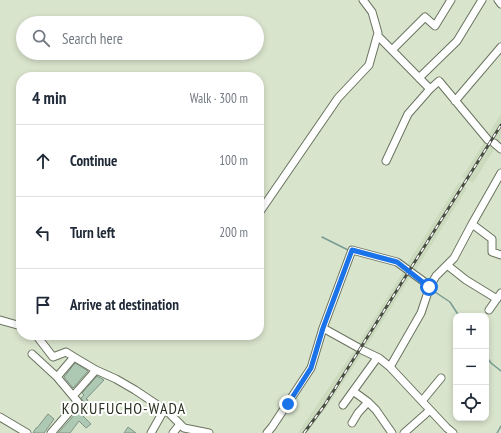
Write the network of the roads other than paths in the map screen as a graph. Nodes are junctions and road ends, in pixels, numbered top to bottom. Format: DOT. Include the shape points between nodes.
graph roads {
  1 [pos="363,0"];
  2 [pos="451,0"];
  3 [pos="482,0"];
  4 [pos="498,0"];
  5 [pos="501,4"];
  6 [pos="378,36"];
  7 [pos="501,47"];
  8 [pos="392,50"];
  9 [pos="419,78"];
  10 [pos="430,89"];
  11 [pos="456,101"];
  12 [pos="501,149"];
  13 [pos="386,161"];
  14 [pos="501,173"];
  15 [pos="264,206"];
  16 [pos="472,224"];
  17 [pos="501,255"];
  18 [pos="447,265"];
  19 [pos="429,287"];
  20 [pos="499,296"];
  21 [pos="489,310"];
  22 [pos="0,320"];
  23 [pos="16,325"];
  24 [pos="323,328"];
  25 [pos="40,340"];
  26 [pos="32,354"];
  27 [pos="74,357"];
  28 [pos="377,358"];
  29 [pos="390,367"];
  30 [pos="96,370"];
  31 [pos="57,377"];
  32 [pos="441,378"];
  33 [pos="353,391"];
  34 [pos="73,396"];
  35 [pos="422,401"];
  36 [pos="368,402"];
  37 [pos="343,404"];
  38 [pos="164,410"];
  39 [pos="430,410"];
  40 [pos="0,417"];
  41 [pos="352,423"];
  42 [pos="180,424"];
  43 [pos="27,433"];
  44 [pos="51,433"];
  45 [pos="152,433"];
  46 [pos="173,433"];
  47 [pos="209,433"];
  48 [pos="267,433"];
  49 [pos="392,433"];
  50 [pos="404,433"];
  51 [pos="453,433"];
  1 -- 6 [label="street" via="372,12"];
  2 -- 8 [label="street" via="435,26 425,17"];
  3 -- 9 [label="street" via="457,41"];
  4 -- 5 [label="street"];
  6 -- 8 [label="street"];
  6 -- 15 [label="street" via="369,65 338,98"];
  7 -- 11 [label="street"];
  8 -- 9 [label="street"];
  9 -- 10 [label="street"];
  10 -- 11 [label="street" via="439,81"];
  10 -- 13 [label="street" via="408,114"];
  11 -- 12 [label="street"];
  14 -- 16 [label="street"];
  16 -- 17 [label="street" via="492,239 492,252"];
  16 -- 18 [label="street" via="454,258"];
  18 -- 19 [label="street"];
  18 -- 20 [label="street" via="466,280"];
  19 -- 24 [label="street" via="397,262 352,250"];
  19 -- 29 [label="street" via="421,313"];
  20 -- 21 [label="street"];
  22 -- 23 [label="street"];
  24 -- 28 [label="street"];
  24 -- 48 [label="street" via="311,368"];
  25 -- 27 [label="street" via="53,357 66,352"];
  26 -- 31 [label="street"];
  27 -- 30 [label="street"];
  27 -- 31 [label="street"];
  28 -- 29 [label="street"];
  28 -- 33 [label="street"];
  29 -- 35 [label="street"];
  30 -- 34 [label="street"];
  30 -- 38 [label="street" via="116,379"];
  31 -- 34 [label="street"];
  32 -- 35 [label="street"];
  33 -- 36 [label="street"];
  33 -- 37 [label="street"];
  34 -- 44 [label="street" via="78,402"];
  35 -- 39 [label="street"];
  36 -- 41 [label="street"];
  36 -- 49 [label="street"];
  38 -- 42 [label="street"];
  38 -- 45 [label="street"];
  39 -- 50 [label="street"];
  39 -- 51 [label="street"];
  40 -- 43 [label="street"];
  42 -- 46 [label="street"];
  42 -- 47 [label="street" via="184,428"];
}
